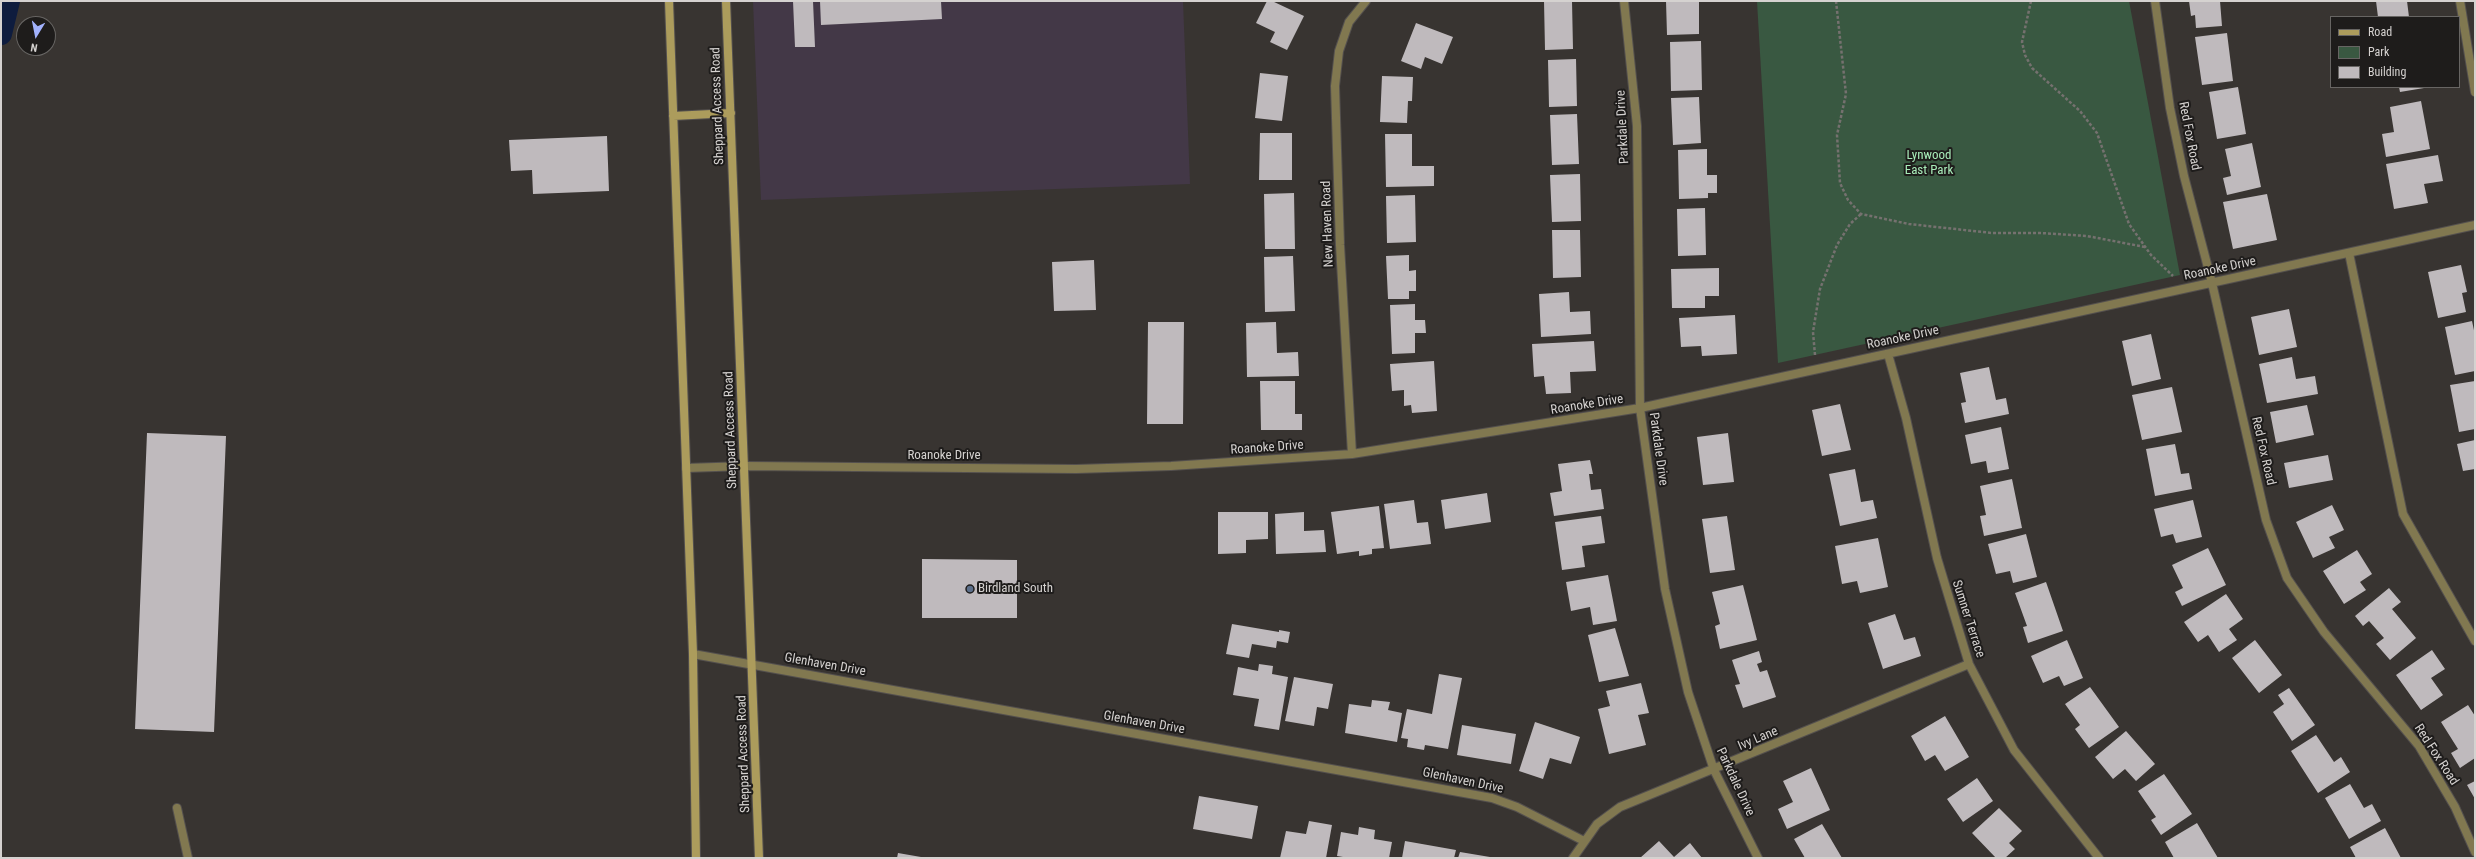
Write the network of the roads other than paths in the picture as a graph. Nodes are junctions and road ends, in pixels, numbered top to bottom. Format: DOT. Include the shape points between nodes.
graph roads {
  1 [pos="668,1"];
  2 [pos="726,1"];
  3 [pos="1366,1"];
  4 [pos="1624,1"];
  5 [pos="2155,1"];
  6 [pos="2460,1"];
  7 [pos="2475,92"];
  8 [pos="731,113"];
  9 [pos="673,116"];
  10 [pos="2475,225"];
  11 [pos="2349,253"];
  12 [pos="2212,283"];
  13 [pos="1888,354"];
  14 [pos="1640,408"];
  15 [pos="1352,454"];
  16 [pos="745,466"];
  17 [pos="686,468"];
  18 [pos="2475,641"];
  19 [pos="693,654"];
  20 [pos="1969,664"];
  21 [pos="753,665"];
  22 [pos="1714,770"];
  23 [pos="177,808"];
  24 [pos="1584,841"];
  25 [pos="2475,852"];
  26 [pos="188,858"];
  27 [pos="696,858"];
  28 [pos="759,858"];
  29 [pos="1573,858"];
  30 [pos="1758,858"];
  31 [pos="2099,858"];
  1 -- 9 [label="main road"];
  2 -- 8 [label="main road, Sheppard Access Road"];
  3 -- 15 [label="street, New Haven Road" via="1349,22 1339,51 1335,86 1340,245"];
  4 -- 14 [label="street, Parkdale Drive" via="1636,126"];
  5 -- 12 [label="street, Red Fox Road" via="2172,116 2184,176"];
  6 -- 7 [label="street"];
  8 -- 9 [label="main road"];
  8 -- 16 [label="main road, Sheppard Access Road"];
  9 -- 17 [label="main road"];
  10 -- 11 [label="street, Roanoke Drive"];
  11 -- 12 [label="street, Roanoke Drive"];
  11 -- 18 [label="street" via="2403,514"];
  12 -- 13 [label="street, Roanoke Drive"];
  12 -- 25 [label="street, Red Fox Road" via="2266,520 2287,578 2324,632 2419,746 2455,807"];
  13 -- 14 [label="street, Roanoke Drive"];
  13 -- 20 [label="street, Sumner Terrace" via="1906,418 1936,558"];
  14 -- 15 [label="street, Roanoke Drive"];
  14 -- 22 [label="street, Parkdale Drive" via="1665,589 1688,692"];
  15 -- 16 [label="street, Roanoke Drive" via="1171,466 1076,468"];
  16 -- 17 [label="street, Roanoke Drive"];
  16 -- 21 [label="main road, Sheppard Access Road"];
  17 -- 19 [label="main road"];
  19 -- 21 [label="street, Glenhaven Drive"];
  19 -- 27 [label="main road"];
  20 -- 22 [label="street, Ivy Lane"];
  20 -- 31 [label="street, Sumner Terrace" via="2014,750"];
  21 -- 24 [label="street, Glenhaven Drive" via="1492,798 1517,807"];
  21 -- 28 [label="main road, Sheppard Access Road"];
  22 -- 24 [label="street, Ivy Lane" via="1620,807 1597,824"];
  22 -- 30 [label="street, Parkdale Drive"];
  23 -- 26 [label="street"];
  24 -- 29 [label="street, Ivy Lane"];
}
